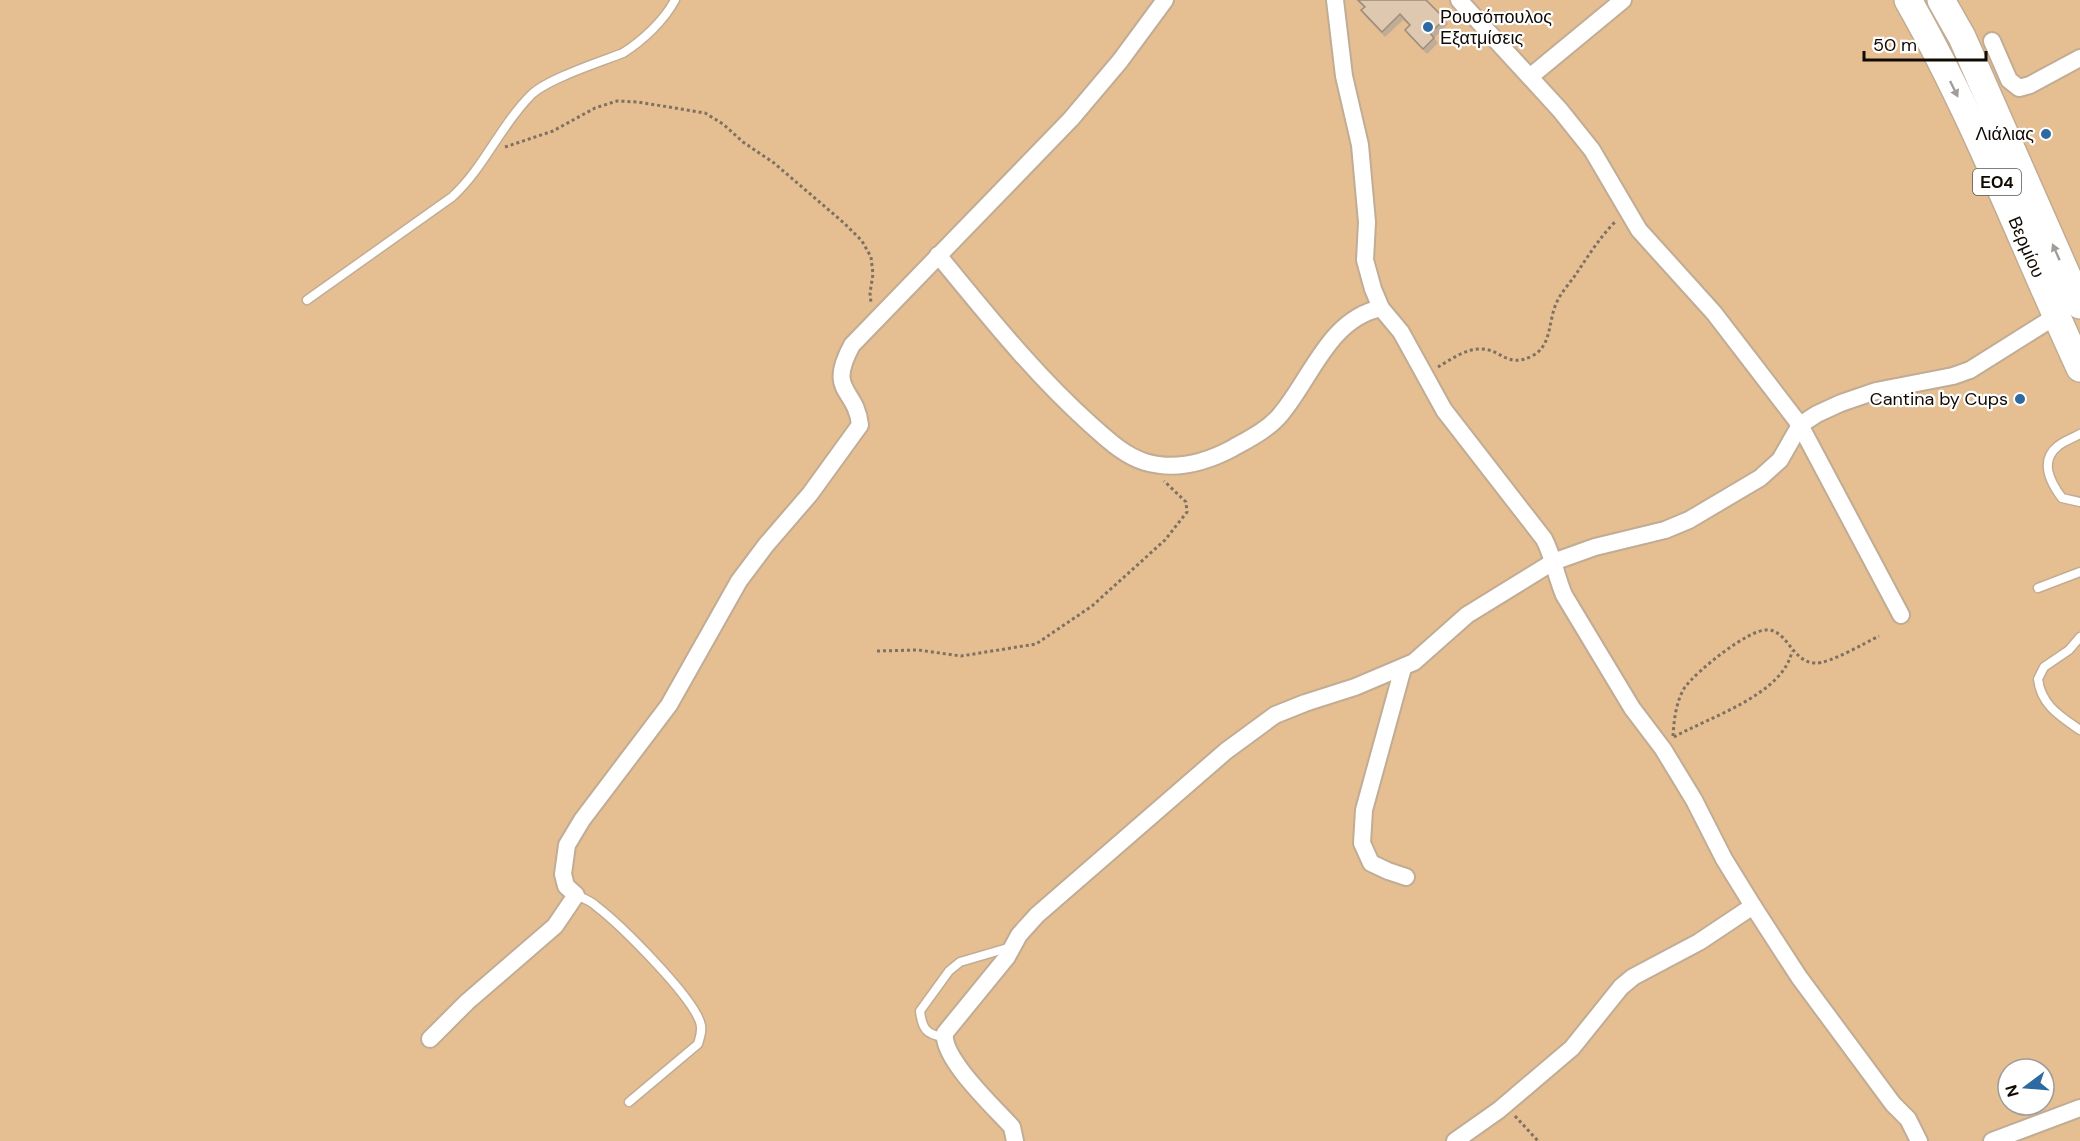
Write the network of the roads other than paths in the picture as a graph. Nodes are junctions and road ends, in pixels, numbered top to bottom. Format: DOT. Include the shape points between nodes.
graph roads {
  1 [pos="675,0"];
  2 [pos="1165,0"];
  3 [pos="1335,0"];
  4 [pos="1459,0"];
  5 [pos="1623,0"];
  6 [pos="1908,0"];
  7 [pos="1941,0"];
  8 [pos="1992,40"];
  9 [pos="2080,58"];
  10 [pos="1531,76"];
  11 [pos="938,255"];
  12 [pos="307,300"];
  13 [pos="1381,308"];
  14 [pos="2068,311"];
  15 [pos="2080,368"];
  16 [pos="1800,425"];
  17 [pos="2080,434"];
  18 [pos="2080,502"];
  19 [pos="1553,562"];
  20 [pos="2080,572"];
  21 [pos="2038,588"];
  22 [pos="1901,615"];
  23 [pos="2080,637"];
  24 [pos="1403,668"];
  25 [pos="2080,730"];
  26 [pos="1406,876"];
  27 [pos="576,895"];
  28 [pos="1754,906"];
  29 [pos="1012,946"];
  30 [pos="944,1037"];
  31 [pos="430,1039"];
  32 [pos="629,1102"];
  33 [pos="2080,1108"];
  34 [pos="1015,1141"];
  35 [pos="1455,1141"];
  36 [pos="1919,1141"];
  37 [pos="1992,1141"];
  1 -- 12 [label="lane" via="634,46 546,84 532,94 467,184"];
  2 -- 11 [label="street" via="1071,119"];
  3 -- 13 [label="street" via="1344,76 1363,165 1365,260"];
  4 -- 10 [label="street"];
  5 -- 10 [label="street"];
  6 -- 14 [label="main road, Βερμίου / ΕΟ4, one-way"];
  14 -- 7 [label="main road, Βερμίου / ΕΟ4, one-way" via="1962,37"];
  8 -- 9 [label="street" via="2010,80 2019,88"];
  10 -- 16 [label="street" via="1592,150 1653,247 1714,313"];
  11 -- 13 [label="street" via="1013,346 1077,412 1117,448 1147,463 1164,465 1212,459 1252,437 1280,416 1343,327 1362,313"];
  11 -- 27 [label="street" via="852,345 843,362 841,378 858,412 860,425 739,581 669,705 567,845 563,874"];
  13 -- 19 [label="street" via="1401,332 1444,410 1544,539"];
  14 -- 15 [label="main road, Βερμίου / ΕΟ4"];
  14 -- 16 [label="street" via="1970,370 1876,391 1841,403"];
  16 -- 19 [label="street" via="1780,460 1760,478 1689,520"];
  16 -- 22 [label="street"];
  17 -- 18 [label="lane" via="2058,445 2048,457 2048,472 2061,498"];
  19 -- 24 [label="street" via="1467,615"];
  19 -- 28 [label="street" via="1564,595 1632,708 1668,743 1724,859"];
  20 -- 21 [label="lane"];
  23 -- 25 [label="lane" via="2044,667 2038,679 2051,709"];
  24 -- 26 [label="street" via="1364,810 1362,843 1371,863"];
  24 -- 29 [label="street" via="1286,710 1262,723 1037,915"];
  27 -- 31 [label="street" via="555,926"];
  27 -- 32 [label="lane" via="594,903 670,979 700,1023 698,1044"];
  28 -- 35 [label="street" via="1699,942 1633,976 1572,1048 1499,1110"];
  28 -- 36 [label="street" via="1799,976 1908,1119"];
  29 -- 30 [label="street"];
  29 -- 30 [label="lane" via="960,962 949,971 920,1011 927,1032"];
  30 -- 34 [label="street" via="949,1053 1012,1128"];
  33 -- 37 [label="street"];
}
